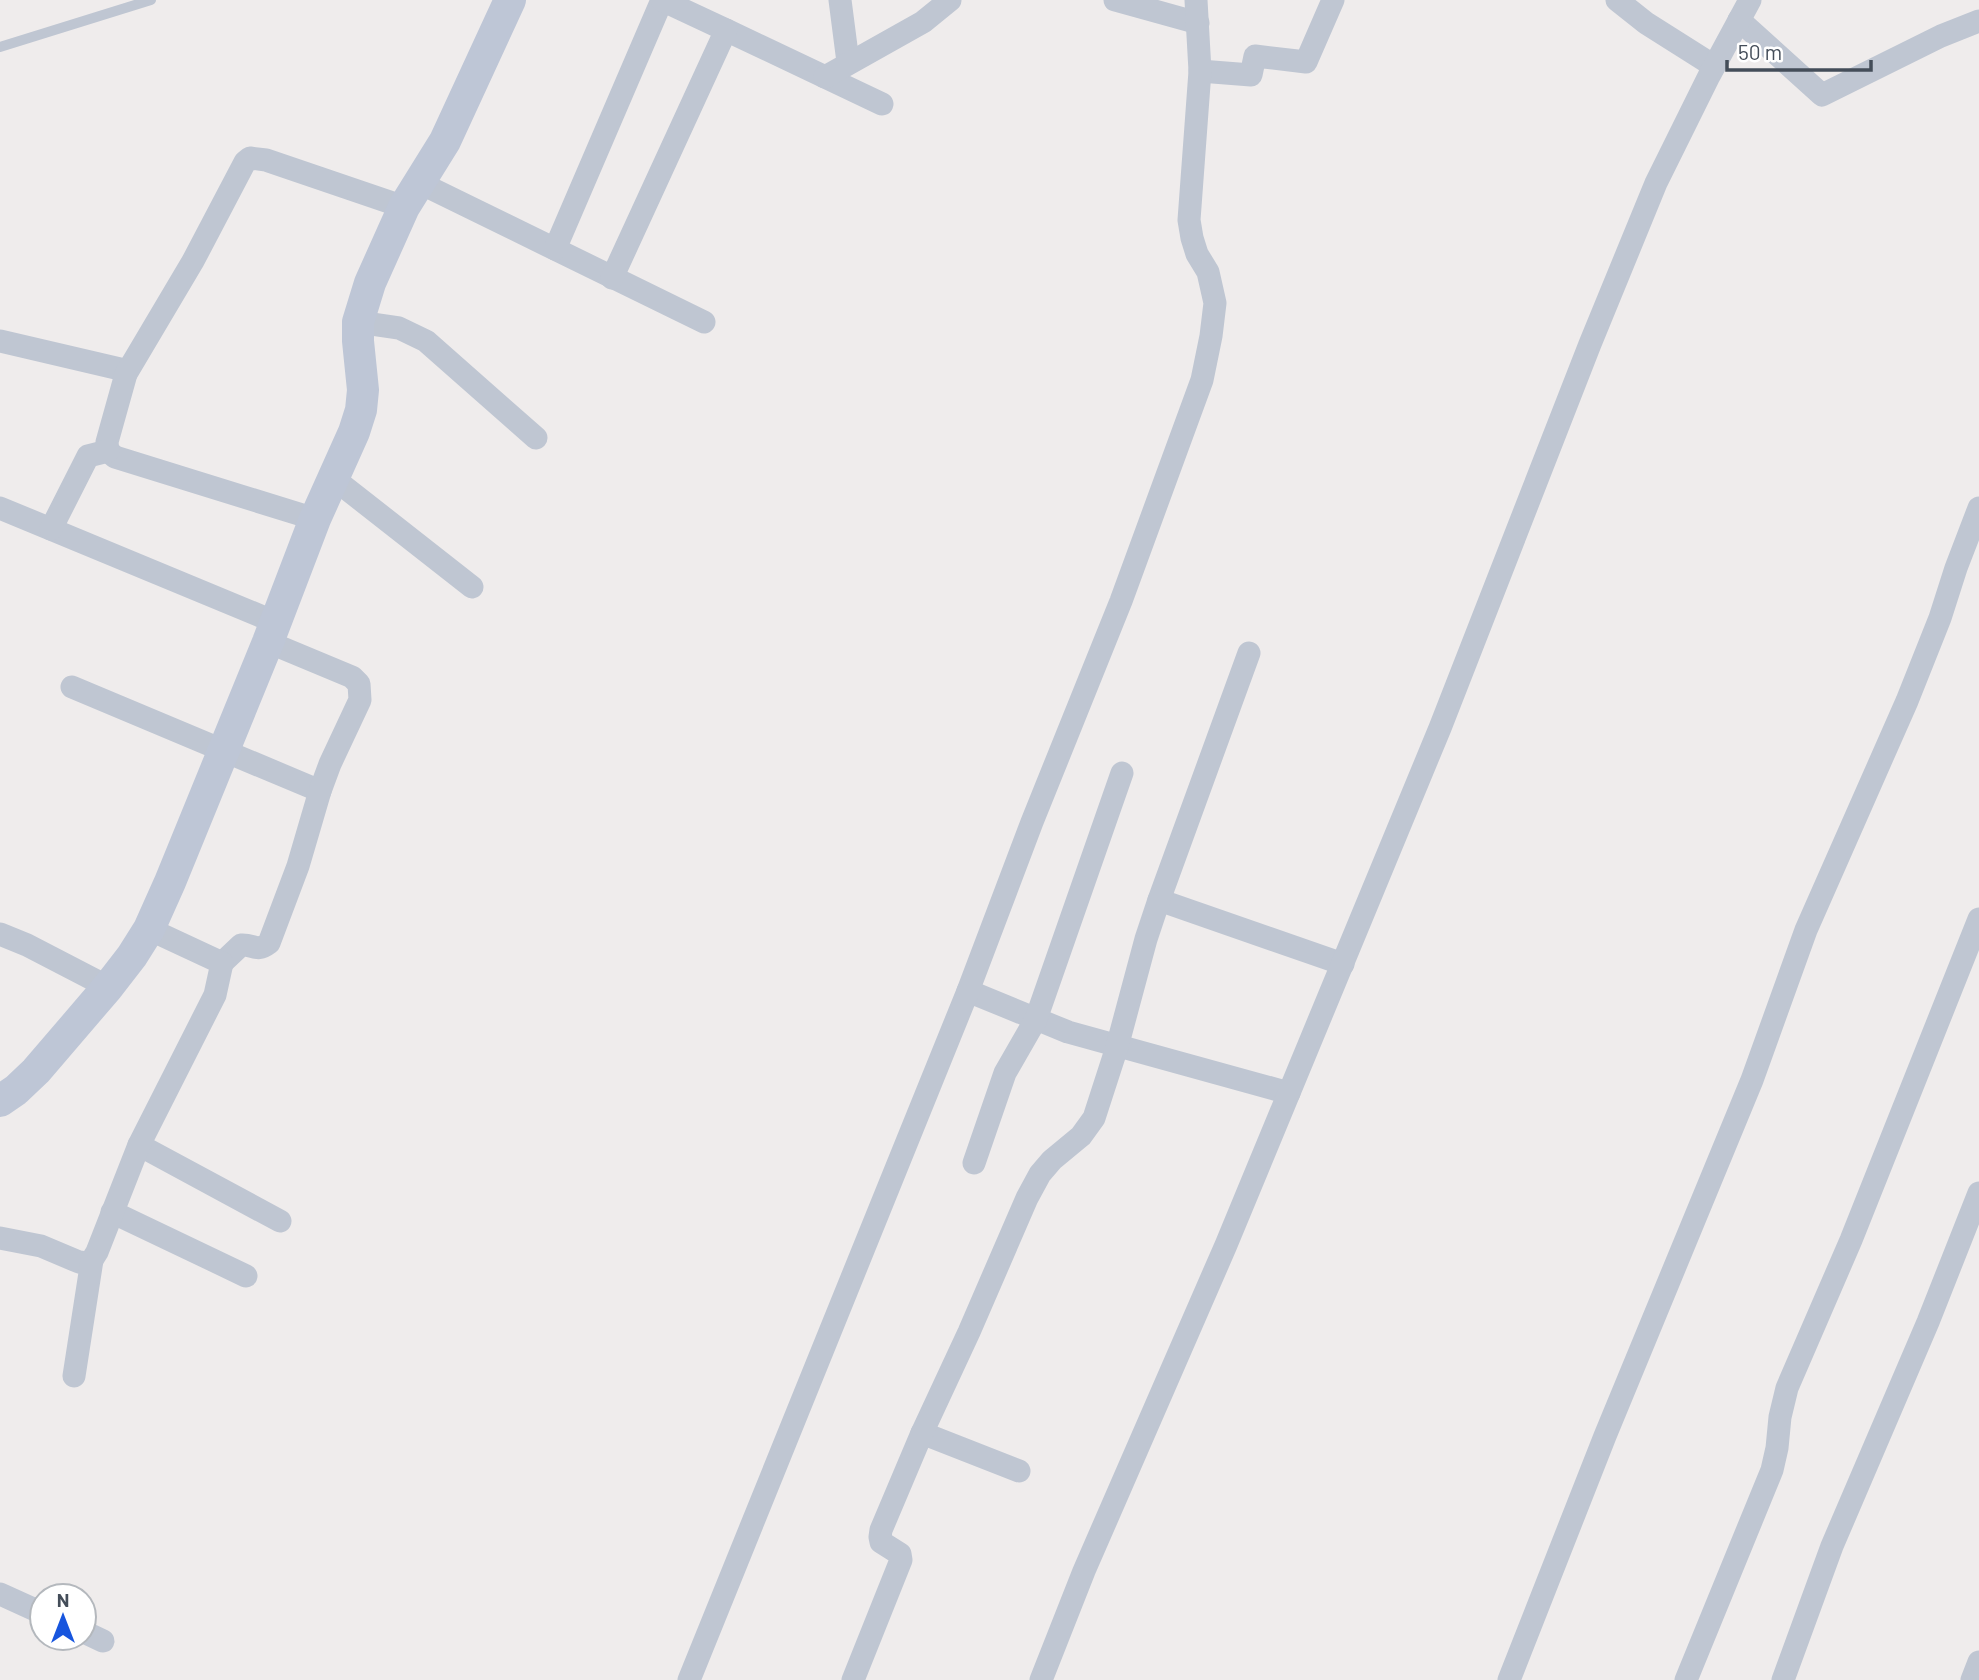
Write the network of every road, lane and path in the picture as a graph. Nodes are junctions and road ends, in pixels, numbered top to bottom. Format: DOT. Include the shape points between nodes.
graph roads {
  1 [pos="151,0"];
  2 [pos="510,0"];
  3 [pos="662,0"];
  4 [pos="840,0"];
  5 [pos="915,0"];
  6 [pos="950,0"];
  7 [pos="1115,0"];
  8 [pos="1196,0"];
  9 [pos="1332,0"];
  10 [pos="1617,0"];
  11 [pos="1745,10"];
  12 [pos="1979,21"];
  13 [pos="923,22"];
  14 [pos="1198,23"];
  15 [pos="726,30"];
  16 [pos="0,47"];
  17 [pos="848,62"];
  18 [pos="1714,66"];
  19 [pos="1200,71"];
  20 [pos="825,77"];
  21 [pos="882,104"];
  22 [pos="412,195"];
  23 [pos="555,249"];
  24 [pos="612,278"];
  25 [pos="358,322"];
  26 [pos="704,322"];
  27 [pos="0,341"];
  28 [pos="126,374"];
  29 [pos="536,438"];
  30 [pos="108,451"];
  31 [pos="332,478"];
  32 [pos="0,508"];
  33 [pos="1979,508"];
  34 [pos="315,519"];
  35 [pos="51,529"];
  36 [pos="472,587"];
  37 [pos="272,632"];
  38 [pos="1249,653"];
  39 [pos="72,687"];
  40 [pos="223,751"];
  41 [pos="1122,773"];
  42 [pos="320,791"];
  43 [pos="1159,900"];
  44 [pos="1979,919"];
  45 [pos="149,929"];
  46 [pos="0,934"];
  47 [pos="222,963"];
  48 [pos="1343,964"];
  49 [pos="108,987"];
  50 [pos="968,991"];
  51 [pos="1036,1019"];
  52 [pos="1117,1047"];
  53 [pos="1289,1093"];
  54 [pos="0,1101"];
  55 [pos="139,1145"];
  56 [pos="974,1163"];
  57 [pos="1979,1194"];
  58 [pos="112,1212"];
  59 [pos="281,1221"];
  60 [pos="0,1238"];
  61 [pos="92,1260"];
  62 [pos="246,1276"];
  63 [pos="74,1376"];
  64 [pos="922,1433"];
  65 [pos="1019,1471"];
  66 [pos="0,1594"];
  67 [pos="28,1607"];
  68 [pos="1979,1662"];
  69 [pos="689,1680"];
  70 [pos="853,1680"];
  71 [pos="1041,1680"];
  72 [pos="1509,1680"];
  73 [pos="1686,1680"];
  74 [pos="1783,1680"];
  75 [pos="1972,1680"];
  1 -- 16 [label="lane"];
  2 -- 22 [label="street" via="445,141"];
  3 -- 15 [label="street"];
  3 -- 23 [label="street"];
  4 -- 17 [label="street"];
  5 -- 13 [label="street"];
  6 -- 13 [label="street"];
  7 -- 14 [label="street"];
  8 -- 14 [label="street"];
  9 -- 19 [label="street" via="1306,62 1255,56 1251,75"];
  10 -- 18 [label="street"];
  11 -- 12 [label="street" via="1822,95"];
  11 -- 18 [label="street"];
  13 -- 17 [label="street"];
  14 -- 19 [label="street"];
  15 -- 20 [label="street"];
  15 -- 24 [label="street"];
  17 -- 20 [label="street"];
  18 -- 48 [label="street" via="1656,183"];
  19 -- 50 [label="street" via="1189,220 1215,303 1202,380"];
  20 -- 21 [label="street"];
  22 -- 23 [label="street"];
  22 -- 25 [label="street" via="370,283"];
  22 -- 28 [label="street" via="250,158"];
  23 -- 24 [label="street"];
  24 -- 26 [label="street"];
  25 -- 29 [label="street" via="398,328 426,341"];
  25 -- 31 [label="street" via="361,410"];
  27 -- 28 [label="street"];
  28 -- 30 [label="street"];
  30 -- 34 [label="street" via="130,463"];
  30 -- 35 [label="street" via="88,456"];
  31 -- 34 [label="street"];
  31 -- 36 [label="street"];
  32 -- 35 [label="street"];
  33 -- 72 [label="street" via="1912,690 1806,930 1752,1080"];
  34 -- 37 [label="street"];
  35 -- 37 [label="street"];
  37 -- 40 [label="street"];
  37 -- 42 [label="street" via="359,684 360,700"];
  38 -- 43 [label="street"];
  39 -- 40 [label="street"];
  40 -- 42 [label="street"];
  40 -- 45 [label="street"];
  41 -- 51 [label="street"];
  42 -- 47 [label="street" via="269,943 258,949 240,945"];
  43 -- 48 [label="street"];
  43 -- 52 [label="street"];
  44 -- 73 [label="street" via="1787,1388 1772,1470"];
  45 -- 47 [label="street"];
  45 -- 49 [label="street"];
  46 -- 49 [label="street"];
  47 -- 55 [label="street" via="215,995"];
  48 -- 53 [label="street"];
  49 -- 54 [label="street" via="36,1070"];
  50 -- 51 [label="street"];
  50 -- 69 [label="street"];
  51 -- 52 [label="street"];
  51 -- 56 [label="street" via="1005,1073"];
  52 -- 53 [label="street"];
  52 -- 64 [label="street" via="1094,1118 1082,1136 1040,1174 1027,1198"];
  53 -- 71 [label="street"];
  55 -- 58 [label="street"];
  55 -- 59 [label="street"];
  57 -- 74 [label="street" via="1832,1546"];
  58 -- 61 [label="street"];
  58 -- 62 [label="street"];
  60 -- 61 [label="street" via="41,1246 79,1262"];
  61 -- 63 [label="street"];
  64 -- 65 [label="street"];
  64 -- 70 [label="street" via="880,1537 901,1560"];
  66 -- 67 [label="street"];
  68 -- 75 [label="street"];
}
